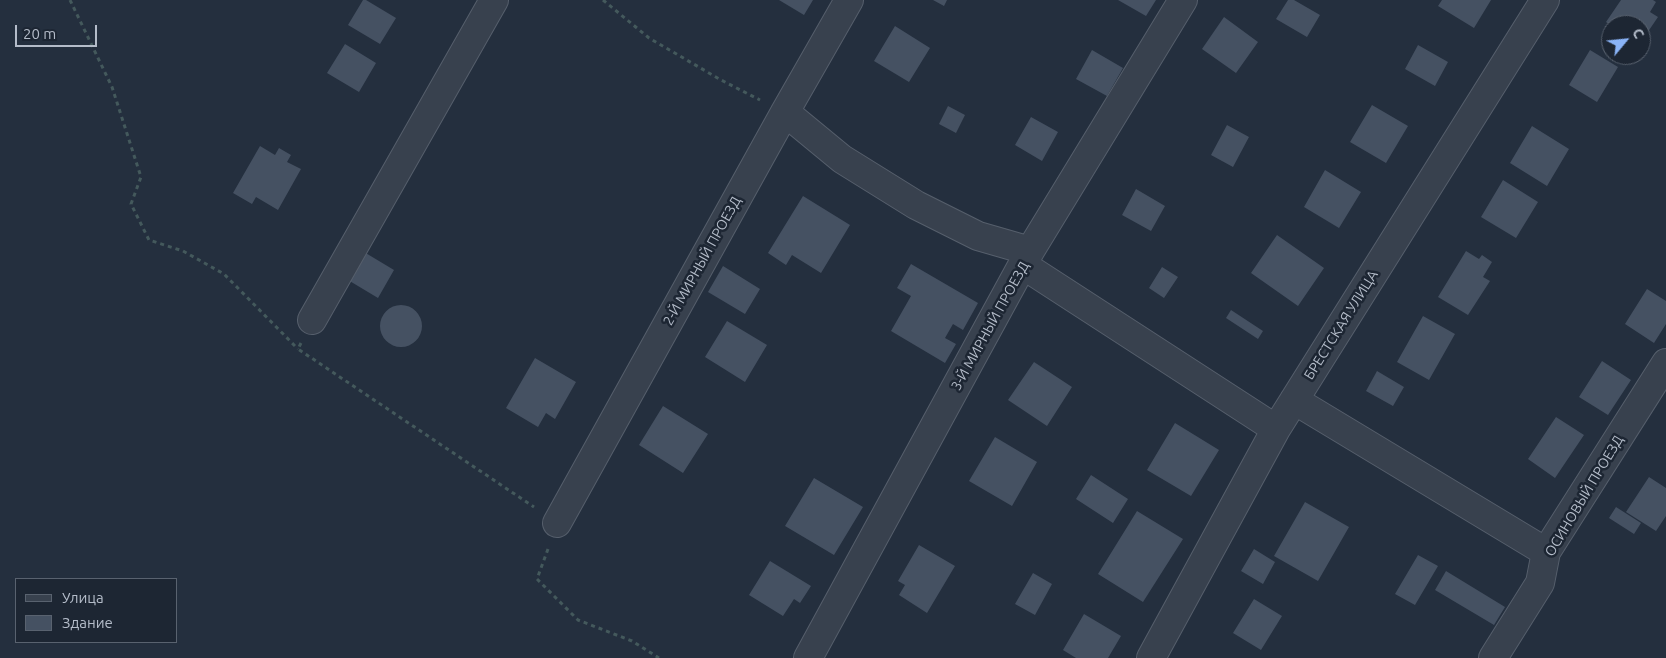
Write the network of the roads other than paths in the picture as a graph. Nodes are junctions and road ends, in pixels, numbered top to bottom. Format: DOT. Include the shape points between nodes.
graph roads {
  1 [pos="494,0"];
  2 [pos="849,0"];
  3 [pos="1183,0"];
  4 [pos="1545,0"];
  5 [pos="785,112"];
  6 [pos="1027,258"];
  7 [pos="312,320"];
  8 [pos="1666,363"];
  9 [pos="1294,400"];
  10 [pos="1276,429"];
  11 [pos="558,523"];
  12 [pos="1546,552"];
  13 [pos="808,658"];
  14 [pos="1151,658"];
  15 [pos="1493,658"];
  1 -- 7 [label="street"];
  2 -- 5 [label="street, 2-Й МИРНЫЙ ПРОЕЗД"];
  3 -- 6 [label="street, 3-Й МИРНЫЙ ПРОЕЗД"];
  4 -- 9 [label="street, БРЕСТСКАЯ УЛИЦА"];
  5 -- 6 [label="street" via="842,159 916,205"];
  5 -- 11 [label="street, 2-Й МИРНЫЙ ПРОЕЗД"];
  6 -- 10 [label="street"];
  6 -- 13 [label="street, 3-Й МИРНЫЙ ПРОЕЗД"];
  8 -- 12 [label="street, ОСИНОВЫЙ ПРОЕЗД"];
  9 -- 10 [label="street, БРЕСТСКАЯ УЛИЦА"];
  9 -- 12 [label="street"];
  10 -- 14 [label="street, БРЕСТСКАЯ УЛИЦА"];
  12 -- 15 [label="street, ОСИНОВЫЙ ПРОЕЗД" via="1540,583"];
}
